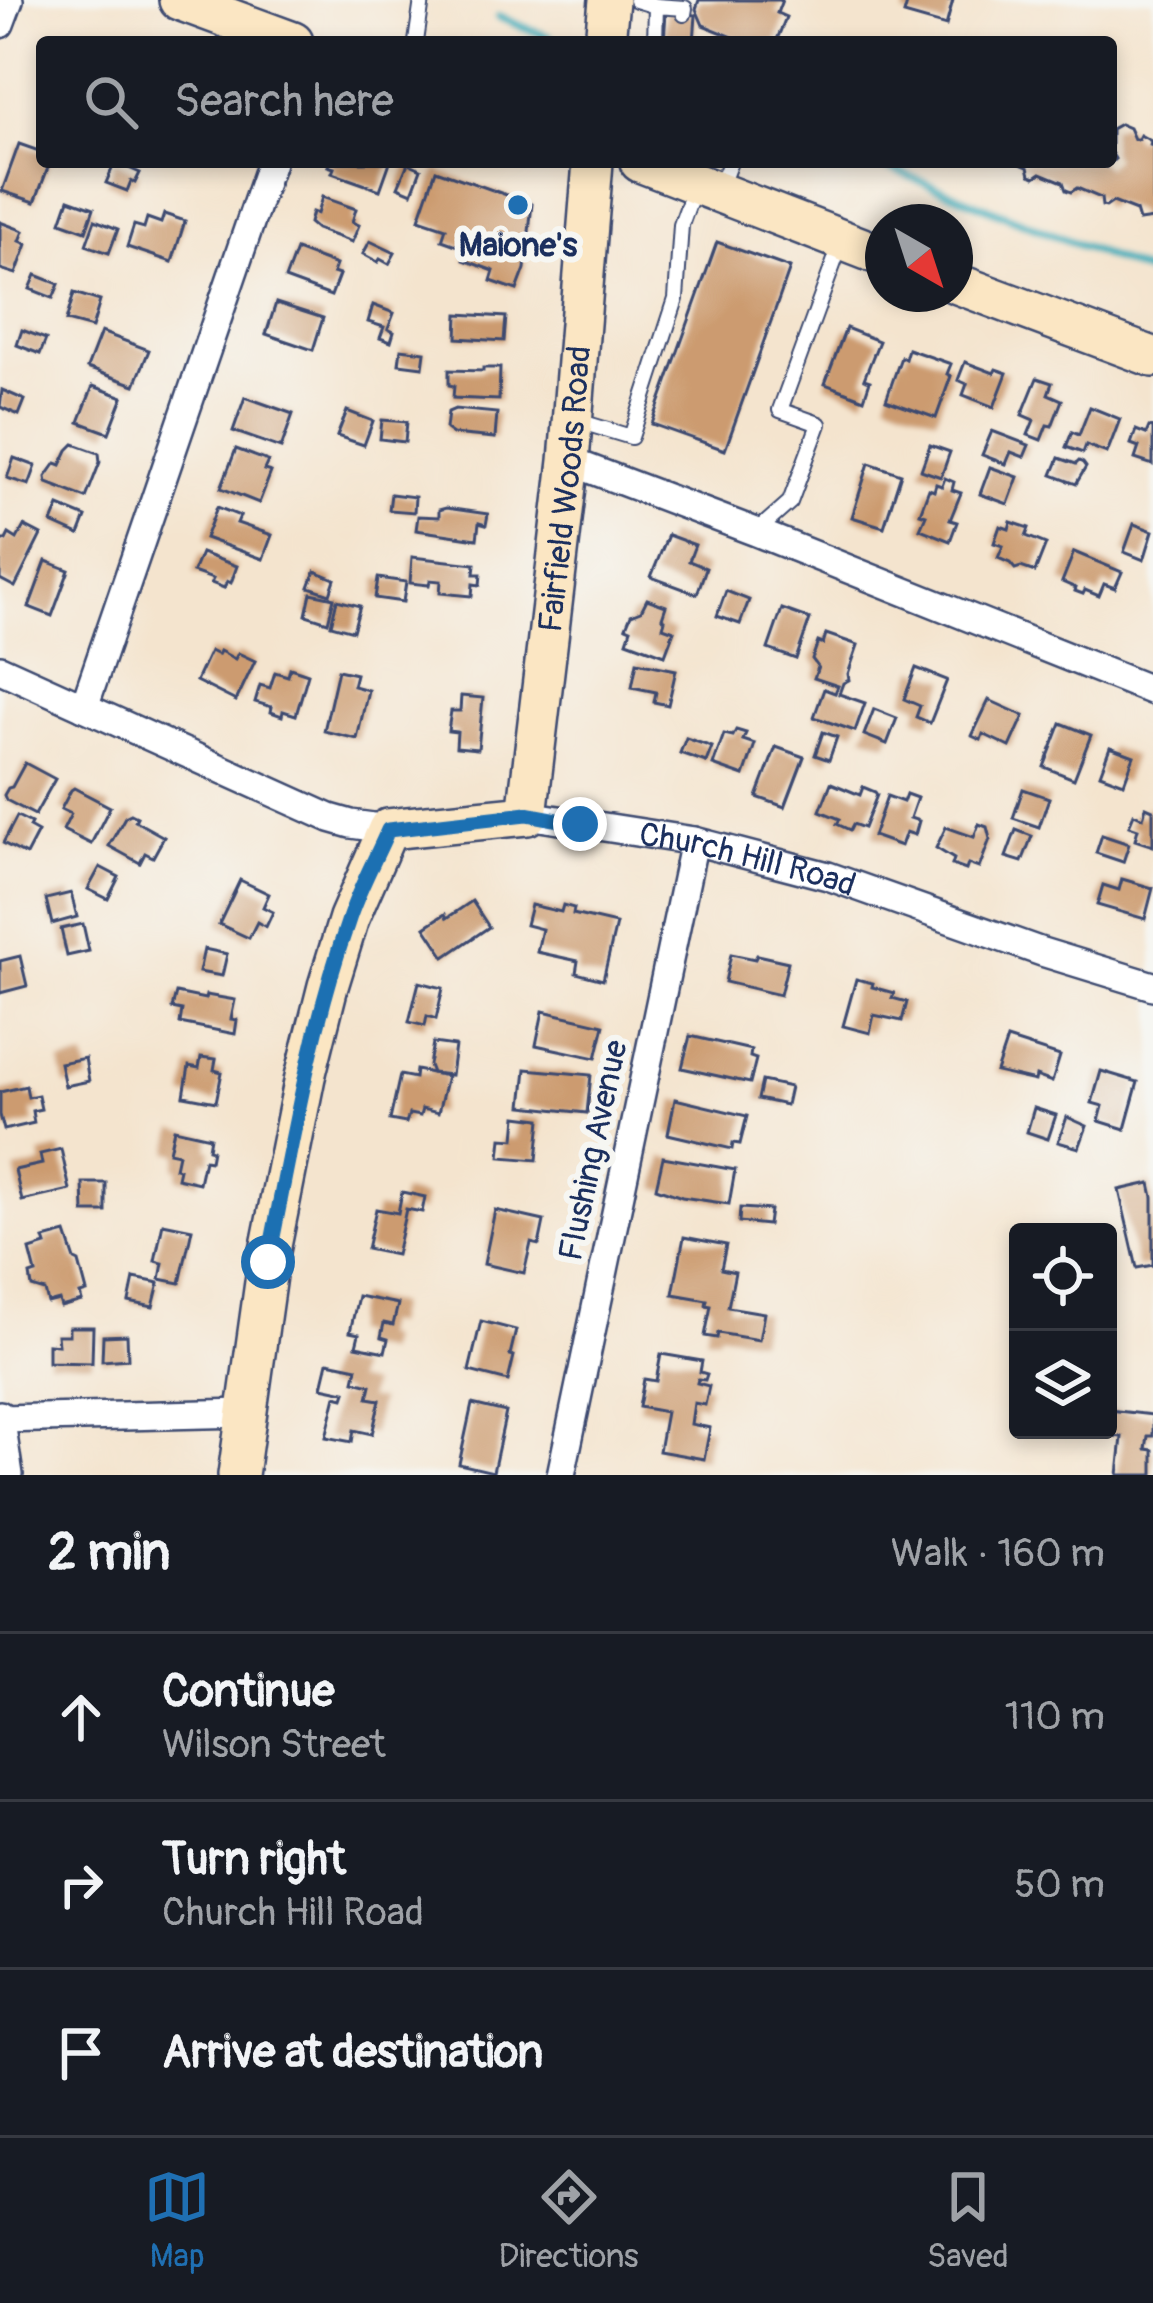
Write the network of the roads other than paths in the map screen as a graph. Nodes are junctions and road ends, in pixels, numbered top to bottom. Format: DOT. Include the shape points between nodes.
graph roads {
  1 [pos="9,0"];
  2 [pos="178,0"];
  3 [pos="422,0"];
  4 [pos="609,0"];
  5 [pos="637,0"];
  6 [pos="656,6"];
  7 [pos="684,14"];
  8 [pos="0,24"];
  9 [pos="277,36"];
  10 [pos="417,36"];
  11 [pos="606,36"];
  12 [pos="655,36"];
  13 [pos="269,168"];
  14 [pos="593,168"];
  15 [pos="685,172"];
  16 [pos="842,241"];
  17 [pos="865,249"];
  18 [pos="973,290"];
  19 [pos="1153,357"];
  20 [pos="572,419"];
  21 [pos="569,461"];
  22 [pos="756,532"];
  23 [pos="0,668"];
  24 [pos="1153,691"];
  25 [pos="84,707"];
  26 [pos="527,814"];
  27 [pos="388,830"];
  28 [pos="694,841"];
  29 [pos="1153,986"];
  30 [pos="246,1413"];
  31 [pos="0,1418"];
  32 [pos="8,1475"];
  33 [pos="238,1475"];
  34 [pos="561,1475"];
  1 -- 8 [label="street"];
  2 -- 9 [label="main road"];
  3 -- 10 [label="lane"];
  4 -- 11 [label="main road"];
  5 -- 6 [label="lane"];
  6 -- 7 [label="lane" via="685,8"];
  6 -- 12 [label="lane"];
  13 -- 25 [label="street"];
  14 -- 20 [label="main road, Fairfield Woods Road"];
  15 -- 16 [label="main road"];
  15 -- 20 [label="lane" via="676,299 631,437"];
  16 -- 17 [label="main road"];
  16 -- 22 [label="lane" via="780,410 818,424 790,502"];
  18 -- 19 [label="main road"];
  20 -- 21 [label="main road, Fairfield Woods Road"];
  21 -- 22 [label="street"];
  21 -- 26 [label="main road, Fairfield Woods Road"];
  22 -- 24 [label="street"];
  23 -- 25 [label="street, Church Hill Road"];
  25 -- 27 [label="street, Church Hill Road" via="330,818"];
  26 -- 27 [label="main road, Church Hill Road"];
  26 -- 28 [label="street, Church Hill Road"];
  27 -- 30 [label="main road" via="349,918 305,1077"];
  28 -- 29 [label="street, Church Hill Road" via="828,876"];
  28 -- 34 [label="street, Flushing Avenue"];
  30 -- 31 [label="street"];
  30 -- 33 [label="main road"];
  31 -- 32 [label="street"];
}
